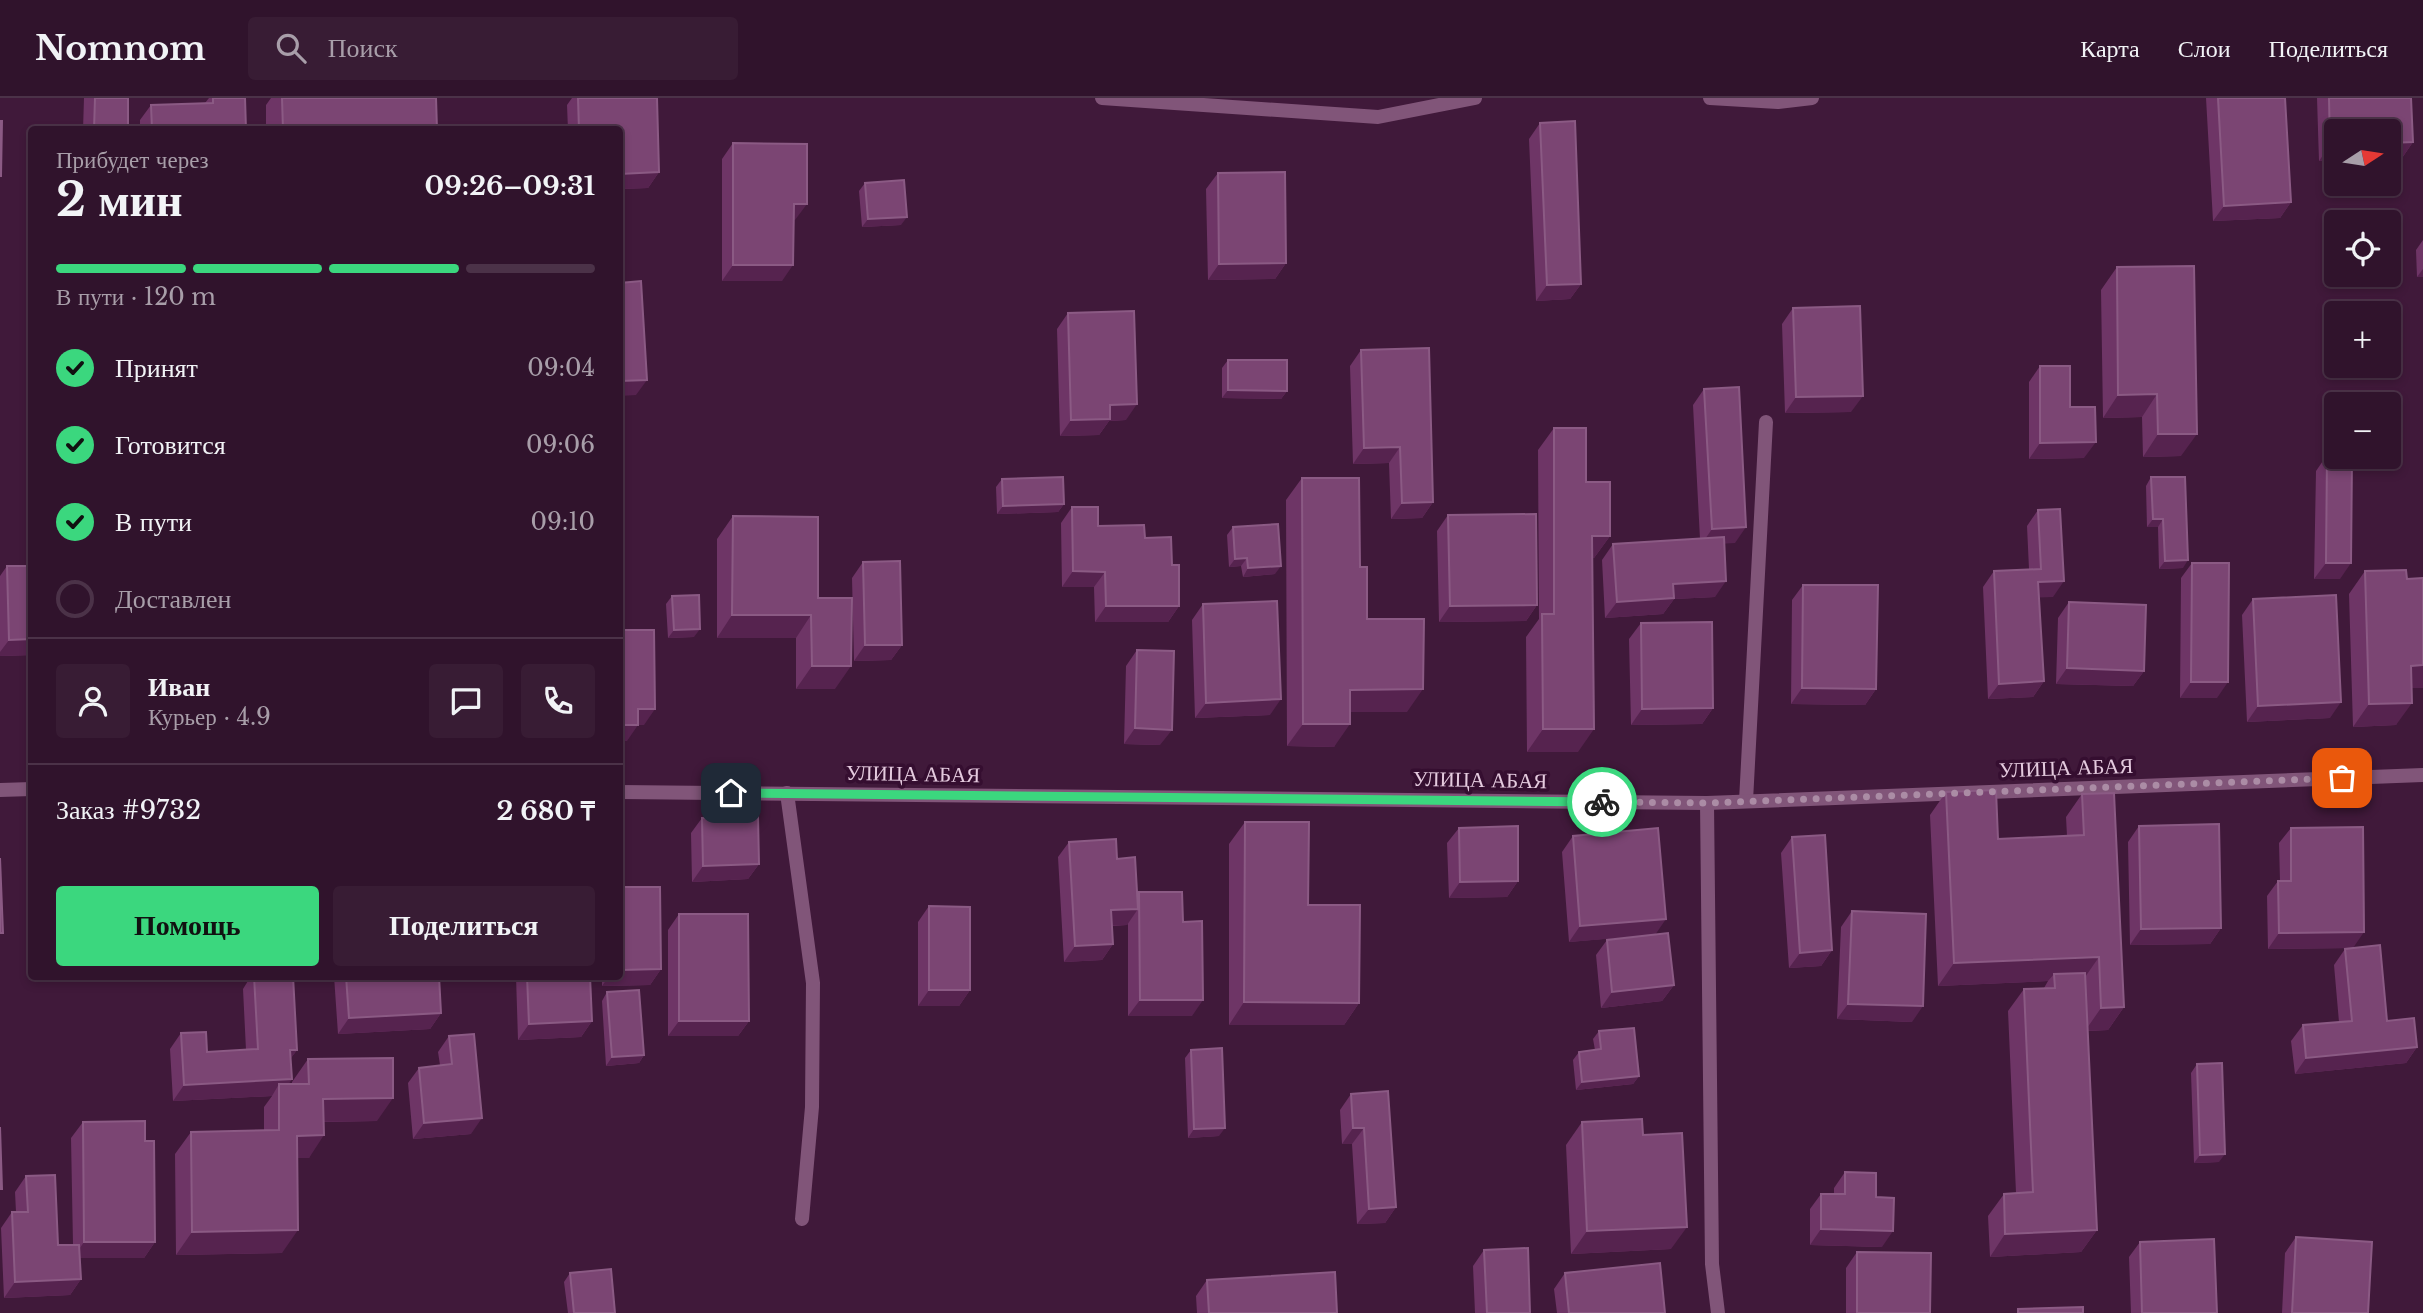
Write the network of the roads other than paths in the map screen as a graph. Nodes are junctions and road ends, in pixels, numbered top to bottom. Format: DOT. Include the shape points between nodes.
graph roads {
  1 [pos="1102,98"];
  2 [pos="1475,98"];
  3 [pos="1710,98"];
  4 [pos="1812,98"];
  5 [pos="1766,422"];
  6 [pos="2423,775"];
  7 [pos="28,789"];
  8 [pos="0,790"];
  9 [pos="623,792"];
  10 [pos="787,793"];
  11 [pos="1746,801"];
  12 [pos="1707,803"];
  13 [pos="802,1219"];
  14 [pos="1718,1313"];
  1 -- 2 [label="street" via="1378,117"];
  3 -- 4 [label="street" via="1778,102"];
  5 -- 11 [label="street"];
  6 -- 11 [label="street, УЛИЦА АБАЯ"];
  7 -- 8 [label="street"];
  9 -- 10 [label="street, УЛИЦА АБАЯ"];
  10 -- 12 [label="street, УЛИЦА АБАЯ"];
  10 -- 13 [label="street" via="813,983 812,1107"];
  11 -- 12 [label="street, УЛИЦА АБАЯ"];
  12 -- 14 [label="street" via="1712,1264"];
}
